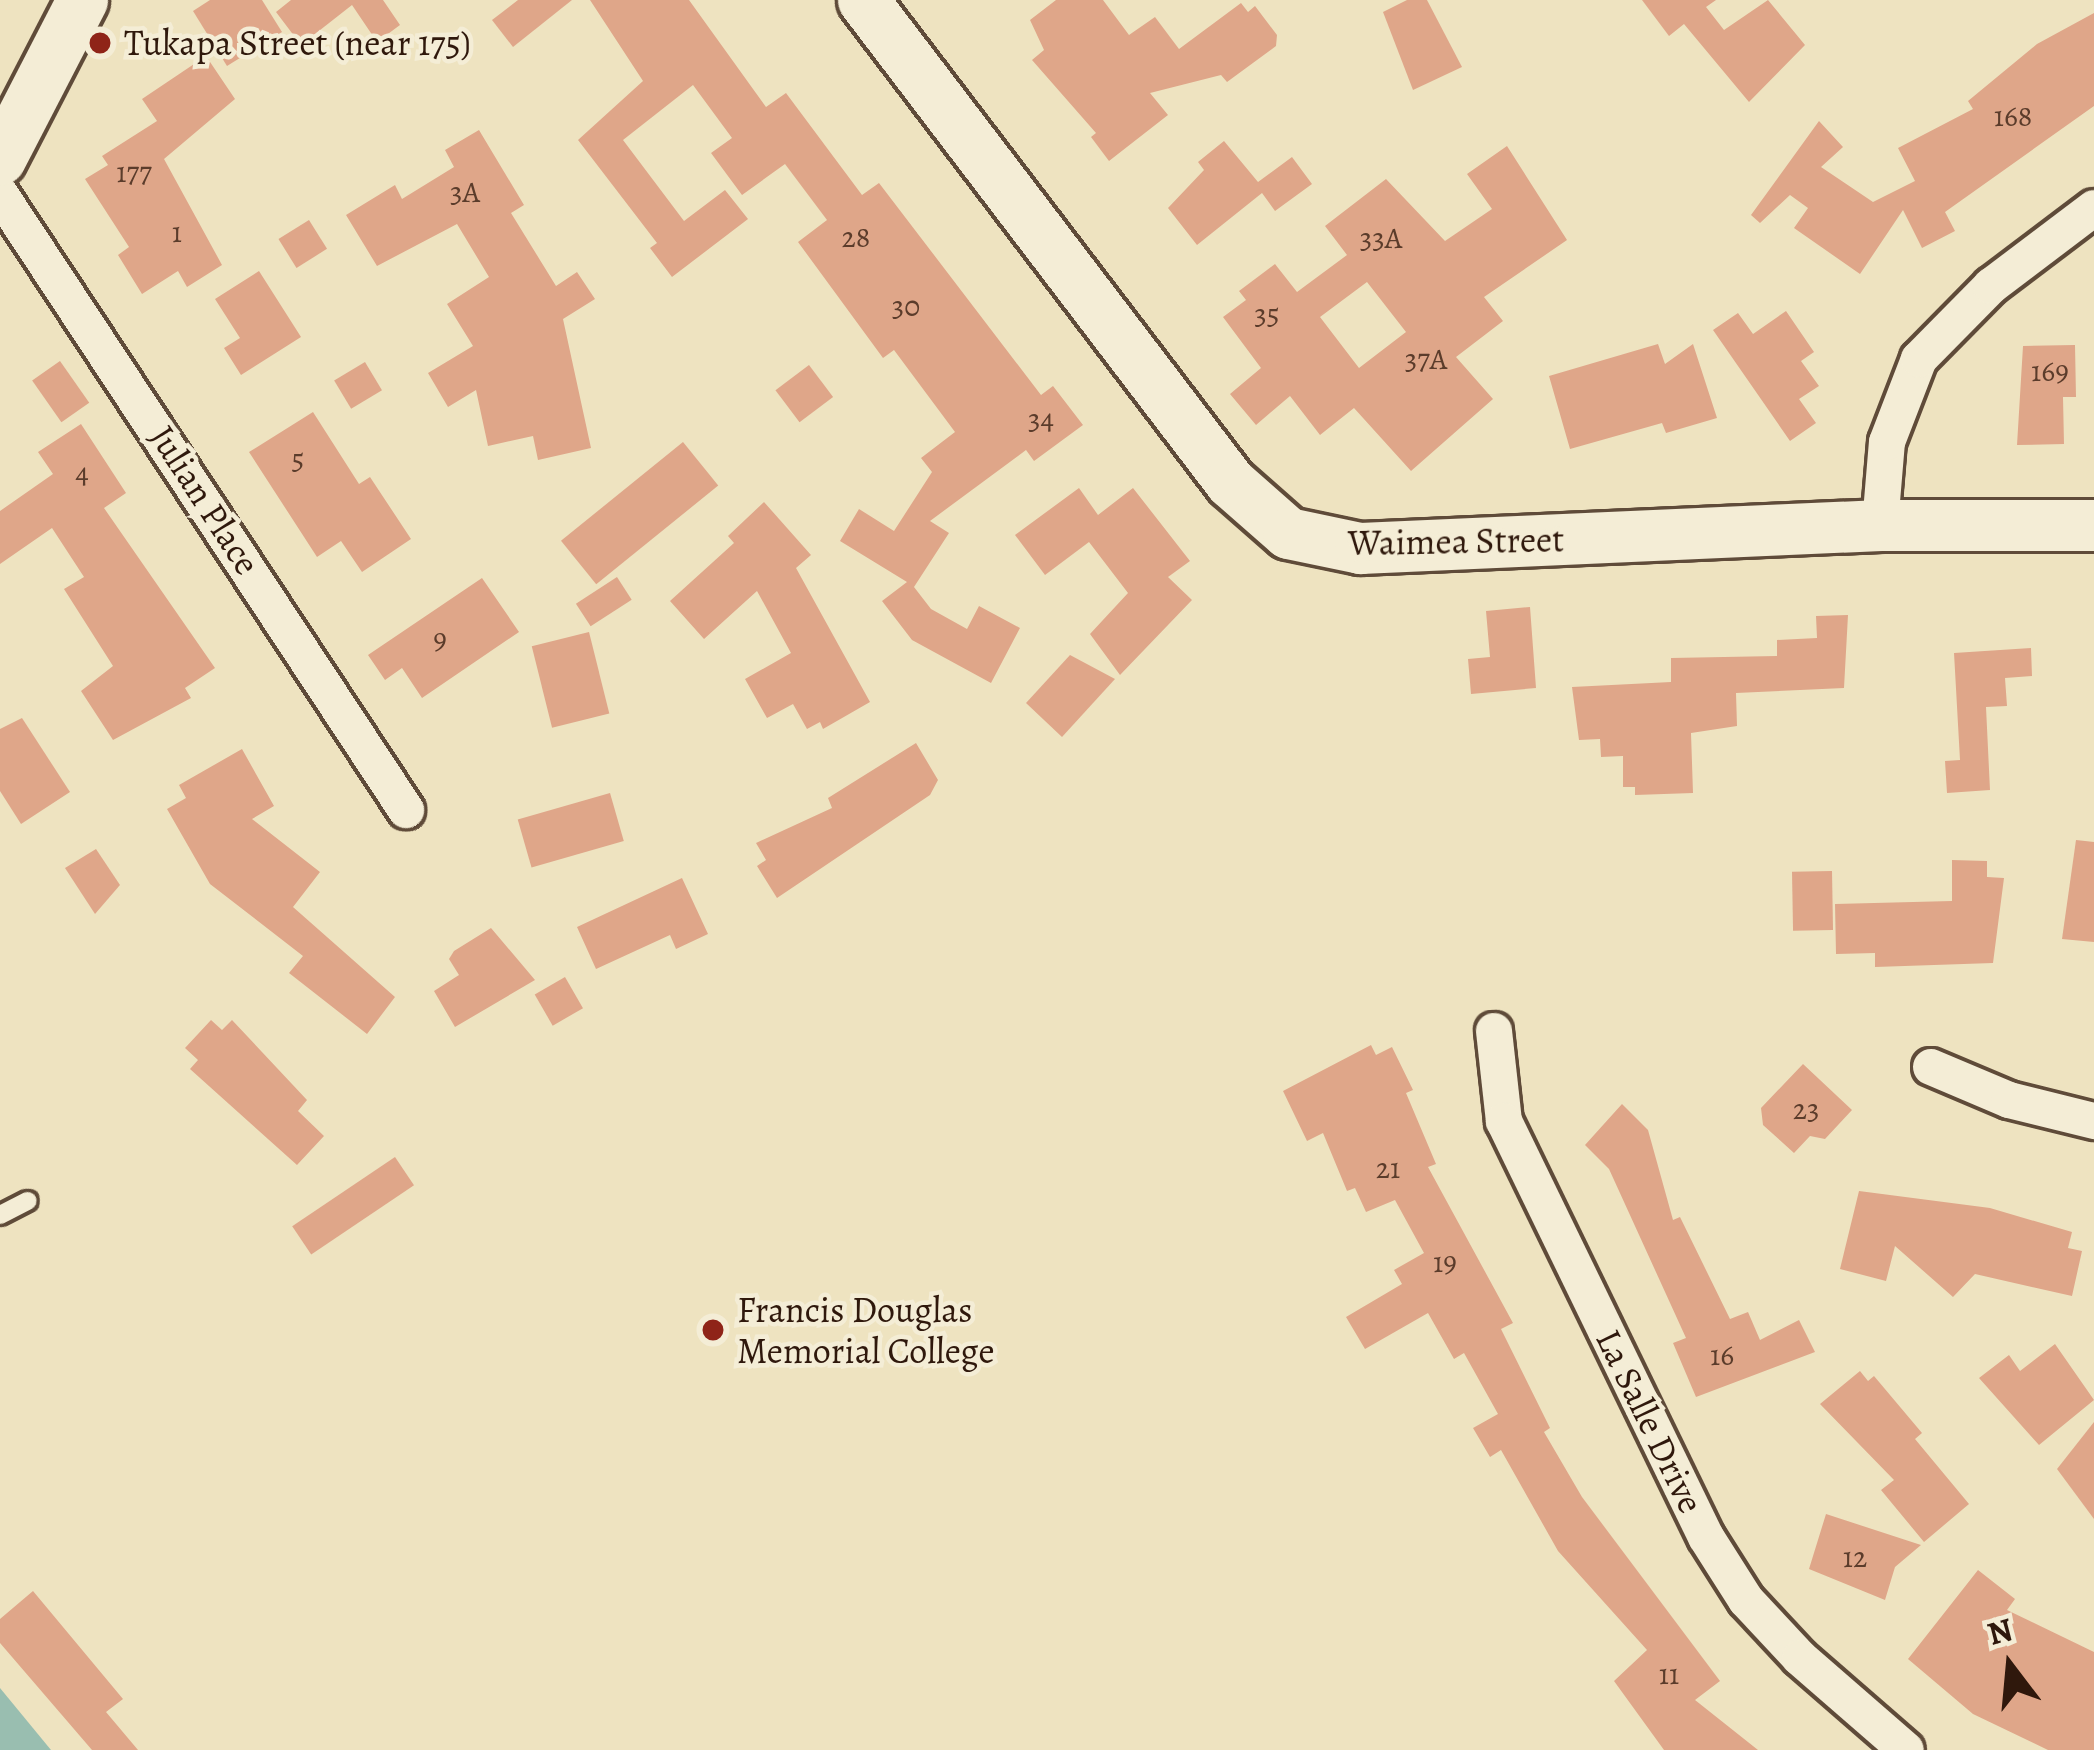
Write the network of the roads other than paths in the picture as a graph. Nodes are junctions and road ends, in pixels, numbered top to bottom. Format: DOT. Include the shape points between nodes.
graph roads {
  1 [pos="82,0"];
  2 [pos="863,0"];
  3 [pos="0,159"];
  4 [pos="0,194"];
  5 [pos="2094,208"];
  6 [pos="1880,525"];
  7 [pos="2094,525"];
  8 [pos="406,810"];
  9 [pos="1494,1031"];
  10 [pos="1931,1066"];
  11 [pos="2094,1121"];
  12 [pos="28,1201"];
  13 [pos="0,1215"];
  14 [pos="1906,1750"];
  1 -- 3 [label="main road"];
  2 -- 6 [label="main road, Waimea Street" via="1229,482 1288,533 1360,548"];
  4 -- 8 [label="street, Julian Place" via="14,204"];
  5 -- 6 [label="street" via="1991,286 1919,358 1887,442"];
  6 -- 7 [label="main road, Waimea Street"];
  9 -- 14 [label="street, La Salle Drive" via="1504,1121 1706,1537 1773,1629"];
  10 -- 11 [label="street" via="2009,1100"];
  12 -- 13 [label="lane"];
}
